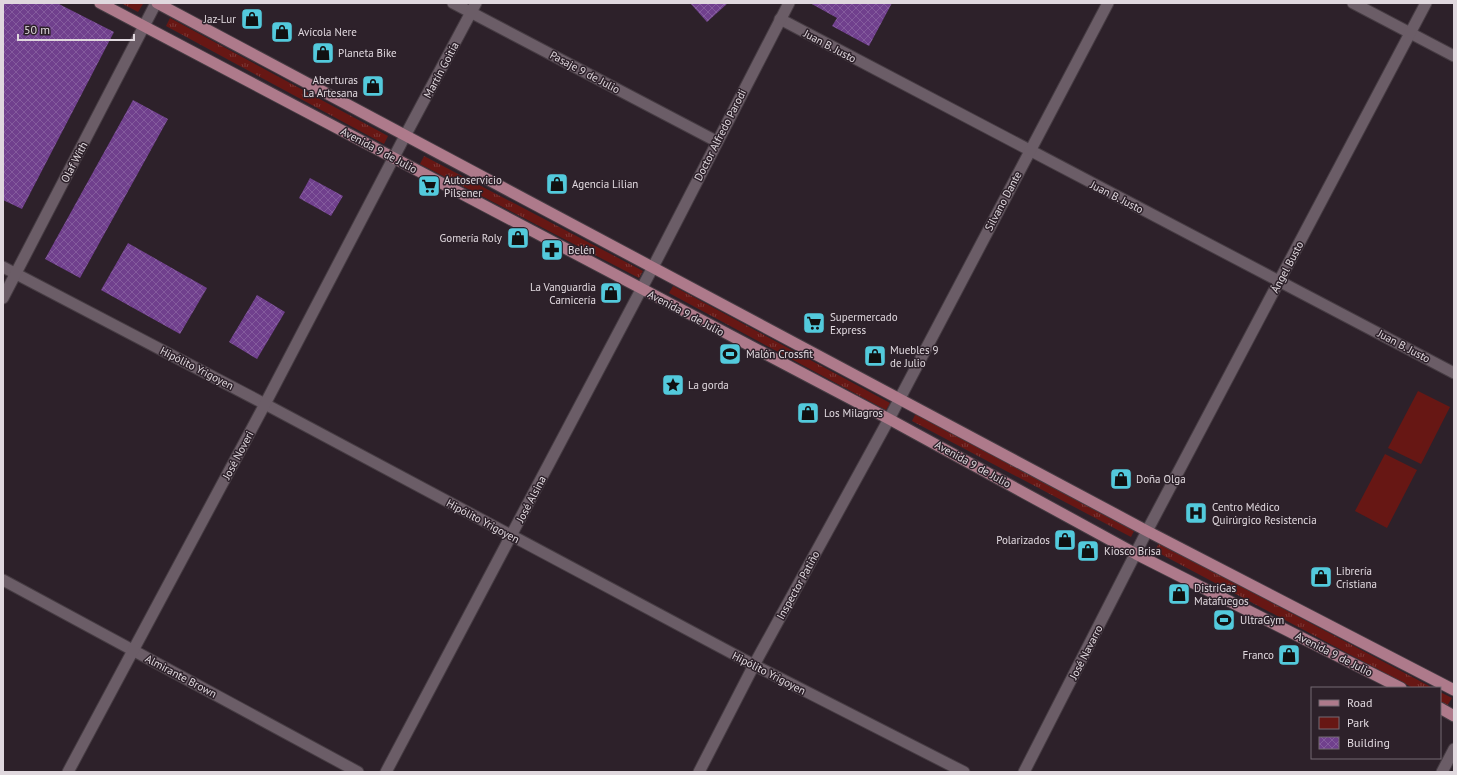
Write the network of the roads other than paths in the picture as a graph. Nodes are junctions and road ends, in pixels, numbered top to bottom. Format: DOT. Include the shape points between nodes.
graph roads {
  1 [pos="100,3"];
  2 [pos="157,3"];
  3 [pos="453,3"];
  4 [pos="788,3"];
  5 [pos="1108,3"];
  6 [pos="1353,3"];
  7 [pos="1426,3"];
  8 [pos="474,8"];
  9 [pos="780,19"];
  10 [pos="145,27"];
  11 [pos="1410,33"];
  12 [pos="1454,56"];
  13 [pos="405,136"];
  14 [pos="716,141"];
  15 [pos="1029,152"];
  16 [pos="393,157"];
  17 [pos="3,267"];
  18 [pos="652,268"];
  19 [pos="15,274"];
  20 [pos="1280,280"];
  21 [pos="641,289"];
  22 [pos="3,298"];
  23 [pos="1454,373"];
  24 [pos="898,399"];
  25 [pos="265,404"];
  26 [pos="889,419"];
  27 [pos="1147,531"];
  28 [pos="512,537"];
  29 [pos="1136,554"];
  30 [pos="3,580"];
  31 [pos="134,651"];
  32 [pos="754,666"];
  33 [pos="1399,687"];
  34 [pos="1454,690"];
  35 [pos="1441,709"];
  36 [pos="1454,716"];
  37 [pos="1454,749"];
  38 [pos="68,772"];
  39 [pos="358,772"];
  40 [pos="386,772"];
  41 [pos="699,772"];
  42 [pos="964,772"];
  43 [pos="1024,772"];
  44 [pos="1442,772"];
  1 -- 10 [label="main road, Avenida 9 de Julio"];
  2 -- 10 [label="street, Olaf With"];
  2 -- 13 [label="main road, Avenida 9 de Julio"];
  3 -- 8 [label="street, Pasaje 9 de Julio"];
  4 -- 9 [label="street, Doctor Alfredo Parodi"];
  5 -- 15 [label="street, Silvano Dante"];
  6 -- 11 [label="street"];
  7 -- 11 [label="street, Ángel Busto"];
  8 -- 13 [label="street, Martín Goitía"];
  8 -- 14 [label="street, Pasaje 9 de Julio"];
  9 -- 14 [label="street, Doctor Alfredo Parodi"];
  9 -- 15 [label="street, Juan B. Justo"];
  10 -- 16 [label="main road, Avenida 9 de Julio"];
  10 -- 19 [label="street, Olaf With"];
  11 -- 12 [label="street"];
  11 -- 20 [label="street, Ángel Busto"];
  13 -- 16 [label="street, José Noveri"];
  13 -- 18 [label="main road, Avenida 9 de Julio"];
  14 -- 18 [label="street, Doctor Alfredo Parodi"];
  15 -- 20 [label="street, Juan B. Justo"];
  15 -- 24 [label="street, Silvano Dante"];
  16 -- 21 [label="main road, Avenida 9 de Julio"];
  16 -- 25 [label="street, José Noveri"];
  17 -- 19 [label="street, Hipólito Yrigoyen"];
  18 -- 21 [label="street, José Alsina"];
  18 -- 24 [label="main road, Avenida 9 de Julio"];
  19 -- 22 [label="street, Olaf With"];
  19 -- 25 [label="street, Hipólito Yrigoyen"];
  20 -- 23 [label="street, Juan B. Justo"];
  20 -- 27 [label="street, Ángel Busto"];
  21 -- 26 [label="main road, Avenida 9 de Julio"];
  21 -- 28 [label="street, José Alsina"];
  24 -- 26 [label="street, Inspector Patiño"];
  24 -- 27 [label="main road, Avenida 9 de Julio"];
  25 -- 28 [label="street, Hipólito Yrigoyen"];
  25 -- 31 [label="street, José Noveri"];
  26 -- 29 [label="main road, Avenida 9 de Julio"];
  26 -- 32 [label="street, Inspector Patiño"];
  27 -- 29 [label="street, José Navarro"];
  27 -- 34 [label="main road, Avenida 9 de Julio"];
  28 -- 32 [label="street, Hipólito Yrigoyen"];
  28 -- 40 [label="street, José Alsina"];
  29 -- 33 [label="main road, Avenida 9 de Julio"];
  29 -- 43 [label="street, José Navarro"];
  30 -- 31 [label="street, Almirante Brown"];
  31 -- 38 [label="street, José Noveri"];
  31 -- 39 [label="street, Almirante Brown"];
  32 -- 41 [label="street, Inspector Patiño"];
  32 -- 42 [label="street, Hipólito Yrigoyen"];
  35 -- 36 [label="main road"];
  37 -- 44 [label="street"];
}
